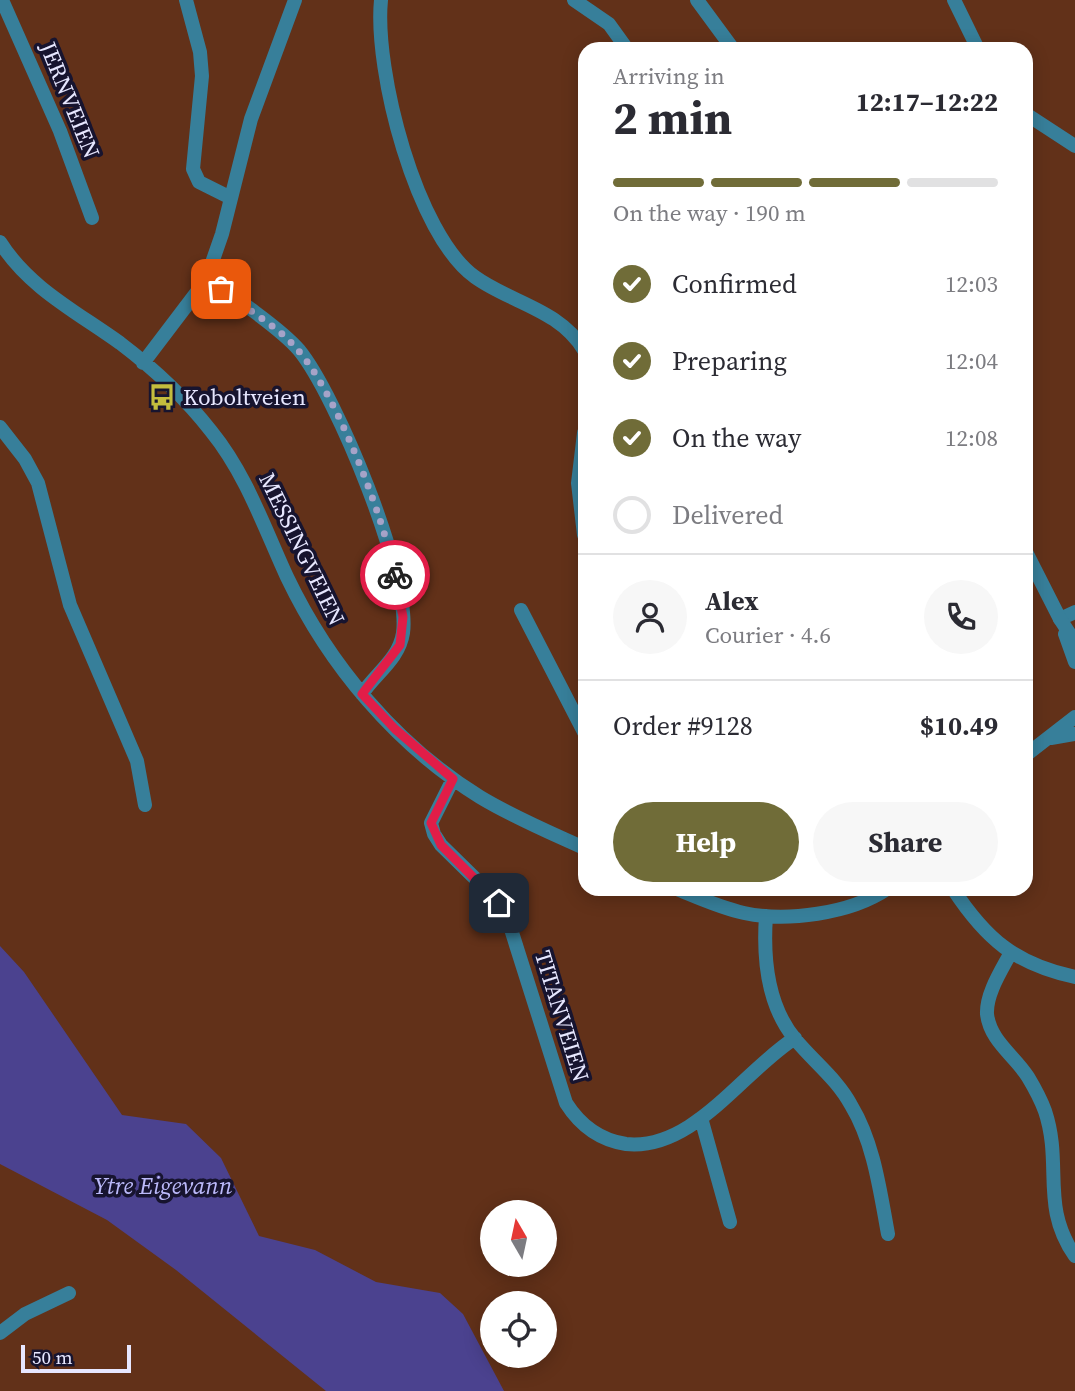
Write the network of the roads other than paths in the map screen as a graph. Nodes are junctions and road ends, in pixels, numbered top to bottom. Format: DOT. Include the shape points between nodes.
graph roads {
  1 [pos="2,0"];
  2 [pos="186,0"];
  3 [pos="295,0"];
  4 [pos="381,0"];
  5 [pos="574,0"];
  6 [pos="697,0"];
  7 [pos="954,0"];
  8 [pos="622,42"];
  9 [pos="728,42"];
  10 [pos="975,42"];
  11 [pos="1033,119"];
  12 [pos="1075,146"];
  13 [pos="230,198"];
  14 [pos="92,218"];
  15 [pos="0,242"];
  16 [pos="206,280"];
  17 [pos="578,341"];
  18 [pos="143,363"];
  19 [pos="0,427"];
  20 [pos="1033,566"];
  21 [pos="521,610"];
  22 [pos="1075,612"];
  23 [pos="1060,619"];
  24 [pos="1075,642"];
  25 [pos="1075,662"];
  26 [pos="362,694"];
  27 [pos="1075,717"];
  28 [pos="578,720"];
  29 [pos="1075,734"];
  30 [pos="1051,738"];
  31 [pos="1033,750"];
  32 [pos="453,779"];
  33 [pos="145,805"];
  34 [pos="578,845"];
  35 [pos="710,896"];
  36 [pos="870,896"];
  37 [pos="958,896"];
  38 [pos="766,916"];
  39 [pos="1010,954"];
  40 [pos="1075,977"];
  41 [pos="795,1038"];
  42 [pos="701,1118"];
  43 [pos="730,1222"];
  44 [pos="888,1234"];
  45 [pos="1075,1256"];
  46 [pos="69,1293"];
  47 [pos="0,1333"];
  1 -- 14 [label="street, JERNVEIEN" via="60,131"];
  2 -- 13 [label="street" via="202,76 193,169 198,182"];
  3 -- 13 [label="street" via="251,119"];
  4 -- 17 [label="street" via="380,34 397,122 418,197 435,230 471,274 550,315"];
  5 -- 8 [label="street" via="609,24"];
  6 -- 9 [label="street"];
  7 -- 10 [label="street"];
  11 -- 12 [label="street"];
  13 -- 16 [label="street"];
  15 -- 18 [label="street, MESSINGVEIEN" via="33,283"];
  16 -- 18 [label="street"];
  16 -- 26 [label="street" via="298,349 319,380 354,453 389,549 403,617 400,645"];
  18 -- 26 [label="street, MESSINGVEIEN" via="185,402 234,463 321,640"];
  19 -- 33 [label="street" via="37,483 70,605 137,761"];
  20 -- 23 [label="street"];
  21 -- 28 [label="street"];
  22 -- 23 [label="street"];
  23 -- 24 [label="street"];
  23 -- 25 [label="street"];
  26 -- 32 [label="street, MESSINGVEIEN"];
  27 -- 30 [label="street"];
  29 -- 30 [label="street"];
  30 -- 31 [label="street"];
  32 -- 34 [label="street, MESSINGVEIEN"];
  32 -- 42 [label="street, TITANVEIEN" via="431,823 434,834 491,894 510,926 559,1085 574,1116 598,1136 633,1144 662,1141"];
  35 -- 38 [label="street"];
  36 -- 38 [label="street" via="843,907"];
  37 -- 39 [label="street" via="979,926"];
  38 -- 41 [label="street" via="768,981"];
  39 -- 40 [label="street"];
  39 -- 45 [label="street" via="989,999 987,1014 992,1032 1028,1076 1044,1109 1053,1147 1056,1219"];
  41 -- 42 [label="street, TITANVEIEN"];
  41 -- 44 [label="street" via="839,1086 859,1119"];
  42 -- 43 [label="street"];
  46 -- 47 [label="street" via="25,1314"];
}
